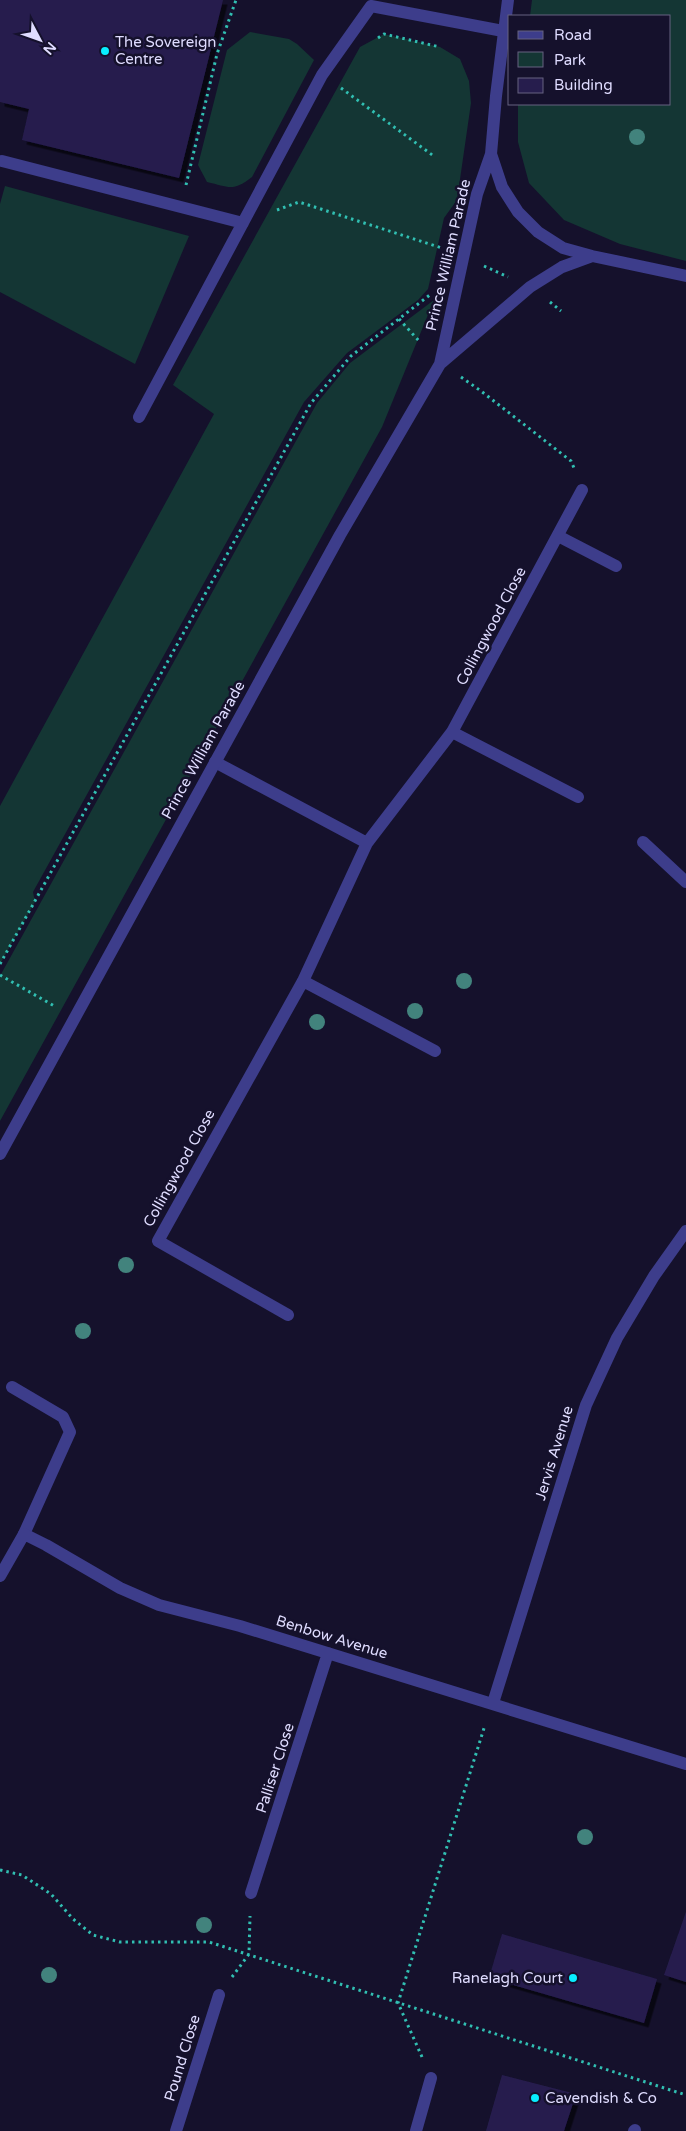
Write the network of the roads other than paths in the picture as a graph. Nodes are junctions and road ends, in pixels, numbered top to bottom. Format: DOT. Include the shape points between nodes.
graph roads {
  1 [pos="508,0"];
  2 [pos="369,3"];
  3 [pos="503,31"];
  4 [pos="491,154"];
  5 [pos="2,161"];
  6 [pos="243,223"];
  7 [pos="592,256"];
  8 [pos="686,276"];
  9 [pos="440,364"];
  10 [pos="139,417"];
  11 [pos="582,490"];
  12 [pos="558,536"];
  13 [pos="616,566"];
  14 [pos="452,732"];
  15 [pos="215,762"];
  16 [pos="578,797"];
  17 [pos="643,842"];
  18 [pos="367,843"];
  19 [pos="686,882"];
  20 [pos="303,981"];
  21 [pos="435,1051"];
  22 [pos="0,1154"];
  23 [pos="686,1232"];
  24 [pos="288,1315"];
  25 [pos="12,1387"];
  26 [pos="24,1534"];
  27 [pos="0,1576"];
  28 [pos="328,1653"];
  29 [pos="493,1703"];
  30 [pos="686,1764"];
  31 [pos="251,1893"];
  32 [pos="219,1995"];
  33 [pos="431,2078"];
  34 [pos="176,2131"];
  35 [pos="416,2131"];
  1 -- 3 [label="street"];
  2 -- 3 [label="street"];
  2 -- 6 [label="street" via="322,75"];
  3 -- 4 [label="street"];
  4 -- 7 [label="street" via="502,187 518,212 538,232 563,248"];
  4 -- 9 [label="street, Prince William Parade" via="478,194"];
  5 -- 6 [label="street"];
  6 -- 10 [label="street"];
  7 -- 8 [label="street"];
  7 -- 9 [label="street, Prince William Parade" via="530,286"];
  9 -- 15 [label="street, Prince William Parade" via="340,535"];
  11 -- 12 [label="street, Collingwood Close"];
  12 -- 13 [label="street"];
  12 -- 14 [label="street, Collingwood Close"];
  14 -- 16 [label="street"];
  14 -- 18 [label="street, Collingwood Close"];
  15 -- 18 [label="street"];
  15 -- 22 [label="street, Prince William Parade"];
  17 -- 19 [label="street"];
  18 -- 20 [label="street, Collingwood Close"];
  20 -- 21 [label="street"];
  20 -- 24 [label="street, Collingwood Close" via="158,1241"];
  23 -- 29 [label="street, Jervis Avenue" via="654,1276 617,1338 586,1405"];
  25 -- 26 [label="street" via="63,1417 70,1432"];
  26 -- 27 [label="street"];
  26 -- 28 [label="street, Benbow Avenue" via="120,1588 159,1605"];
  28 -- 29 [label="street, Benbow Avenue"];
  28 -- 31 [label="street, Palliser Close"];
  29 -- 30 [label="street, Benbow Avenue"];
  32 -- 34 [label="street, Pound Close"];
  33 -- 35 [label="street"];
}
